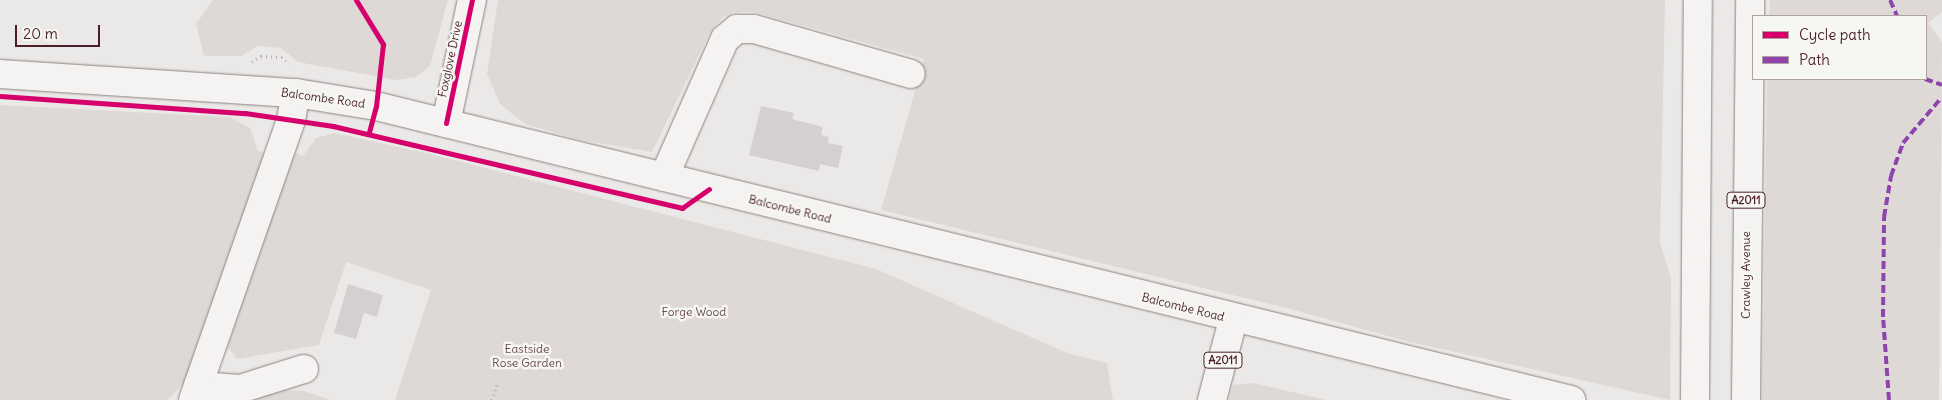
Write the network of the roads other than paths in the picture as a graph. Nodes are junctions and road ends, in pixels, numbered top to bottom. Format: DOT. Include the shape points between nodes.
graph roads {
  1 [pos="472,0"];
  2 [pos="1698,0"];
  3 [pos="1750,0"];
  4 [pos="0,74"];
  5 [pos="911,74"];
  6 [pos="296,93"];
  7 [pos="446,123"];
  8 [pos="664,177"];
  9 [pos="1233,320"];
  10 [pos="304,369"];
  11 [pos="195,393"];
  12 [pos="1212,400"];
  13 [pos="1571,400"];
  14 [pos="1695,400"];
  15 [pos="1746,400"];
  1 -- 7 [label="main road, Foxglove Drive"];
  2 -- 14 [label="main road" via="1694,75"];
  3 -- 15 [label="main road, Crawley Avenue / A2011"];
  4 -- 6 [label="main road, Balcombe Road"];
  5 -- 8 [label="main road" via="754,29 737,29 725,39"];
  6 -- 7 [label="main road, Balcombe Road"];
  6 -- 11 [label="main road" via="291,120"];
  7 -- 8 [label="main road, Balcombe Road"];
  8 -- 9 [label="main road, Balcombe Road"];
  9 -- 12 [label="main road, A2011"];
  9 -- 13 [label="main road, Balcombe Road"];
  10 -- 11 [label="main road" via="240,389"];
}
